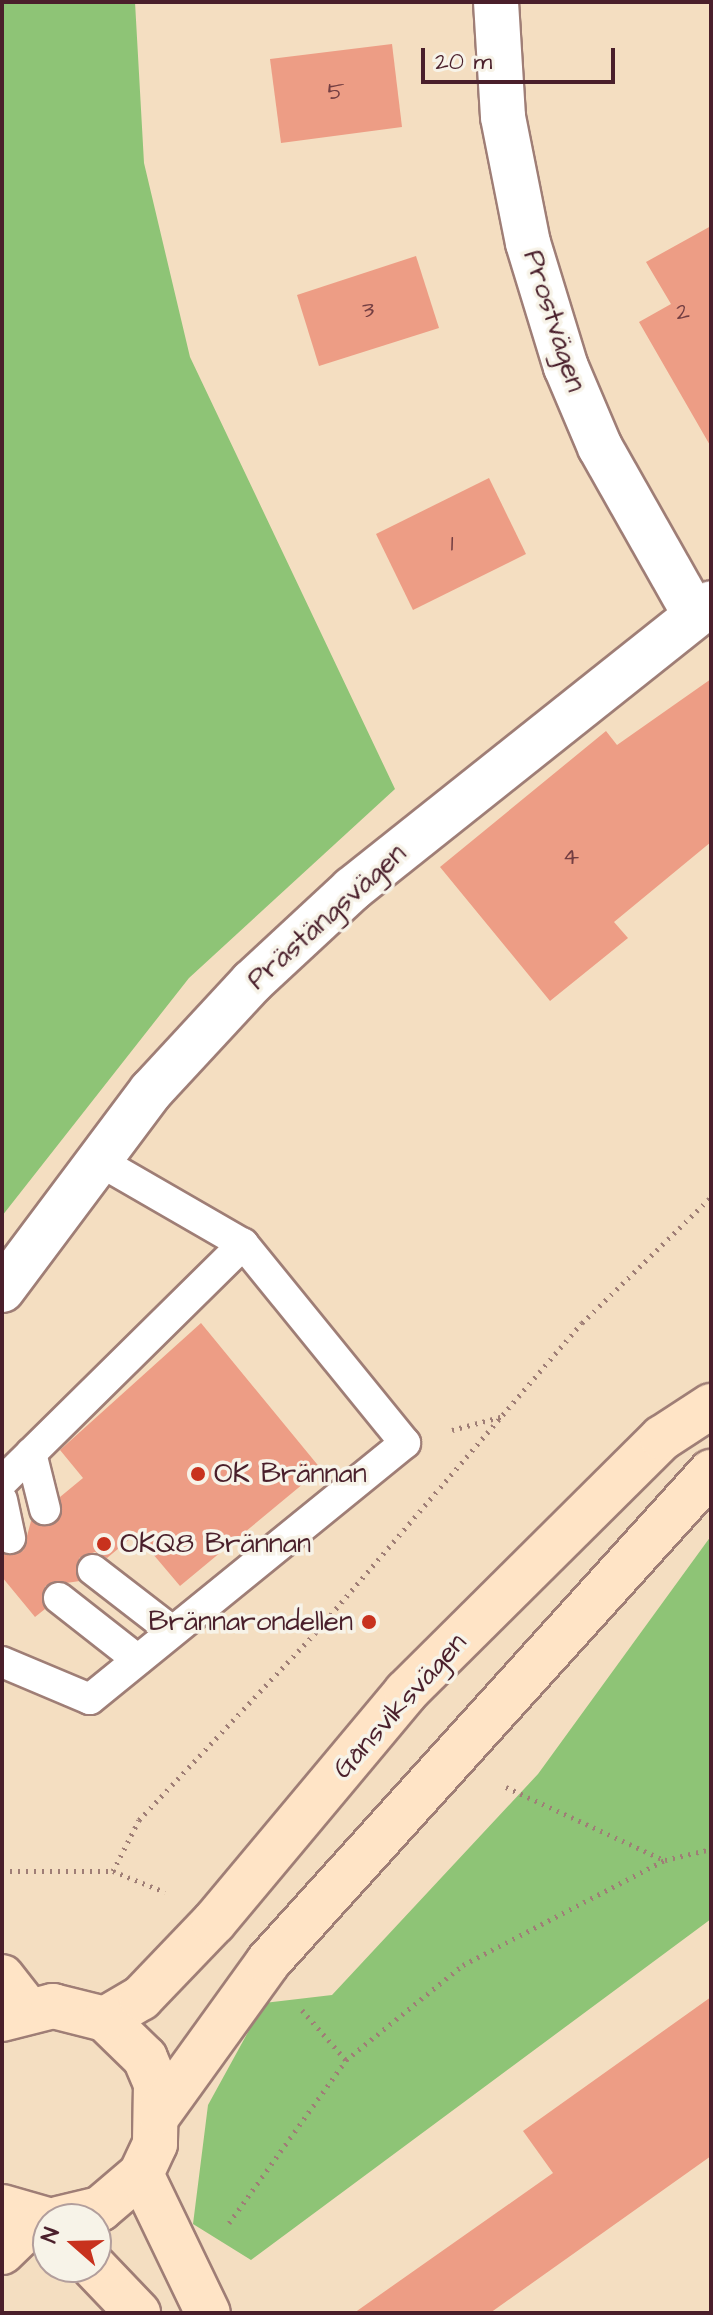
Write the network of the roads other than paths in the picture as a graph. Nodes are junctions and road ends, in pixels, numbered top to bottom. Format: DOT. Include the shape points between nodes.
graph roads {
  1 [pos="496,2"];
  2 [pos="702,608"];
  3 [pos="99,1161"];
  4 [pos="243,1244"];
  5 [pos="2,1290"];
  6 [pos="711,1406"];
  7 [pos="31,1453"];
  8 [pos="711,1472"];
  9 [pos="2,1482"];
  10 [pos="2,1500"];
  11 [pos="45,1509"];
  12 [pos="10,1538"];
  13 [pos="93,1570"];
  14 [pos="59,1598"];
  15 [pos="172,1631"];
  16 [pos="138,1660"];
  17 [pos="2,1662"];
  18 [pos="10,2002"];
  19 [pos="105,2019"];
  20 [pos="160,2112"];
  21 [pos="141,2174"];
  22 [pos="107,2203"];
  23 [pos="32,2220"];
  24 [pos="2,2252"];
  25 [pos="109,2283"];
  26 [pos="138,2313"];
  27 [pos="208,2313"];
  1 -- 2 [label="street, Prostvägen" via="503,117 528,243 566,367 600,447"];
  2 -- 3 [label="street, Prästängsvägen" via="352,889 242,993 151,1091"];
  3 -- 4 [label="lane"];
  3 -- 5 [label="street, Prästängsvägen"];
  4 -- 7 [label="lane"];
  4 -- 15 [label="lane" via="405,1443"];
  6 -- 19 [label="main road, Gånsviksvägen" via="662,1438 406,1692 214,1922 141,1998"];
  7 -- 9 [label="lane"];
  7 -- 11 [label="lane"];
  8 -- 20 [label="main road" via="268,1962"];
  10 -- 12 [label="lane"];
  13 -- 15 [label="lane"];
  14 -- 16 [label="lane"];
  15 -- 16 [label="lane"];
  16 -- 17 [label="lane" via="90,1699"];
  18 -- 19 [label="main road" via="80,2009"];
  19 -- 20 [label="main road" via="145,2058"];
  20 -- 21 [label="main road"];
  21 -- 22 [label="main road"];
  21 -- 27 [label="main road"];
  23 -- 24 [label="main road"];
  25 -- 26 [label="main road"];
}
